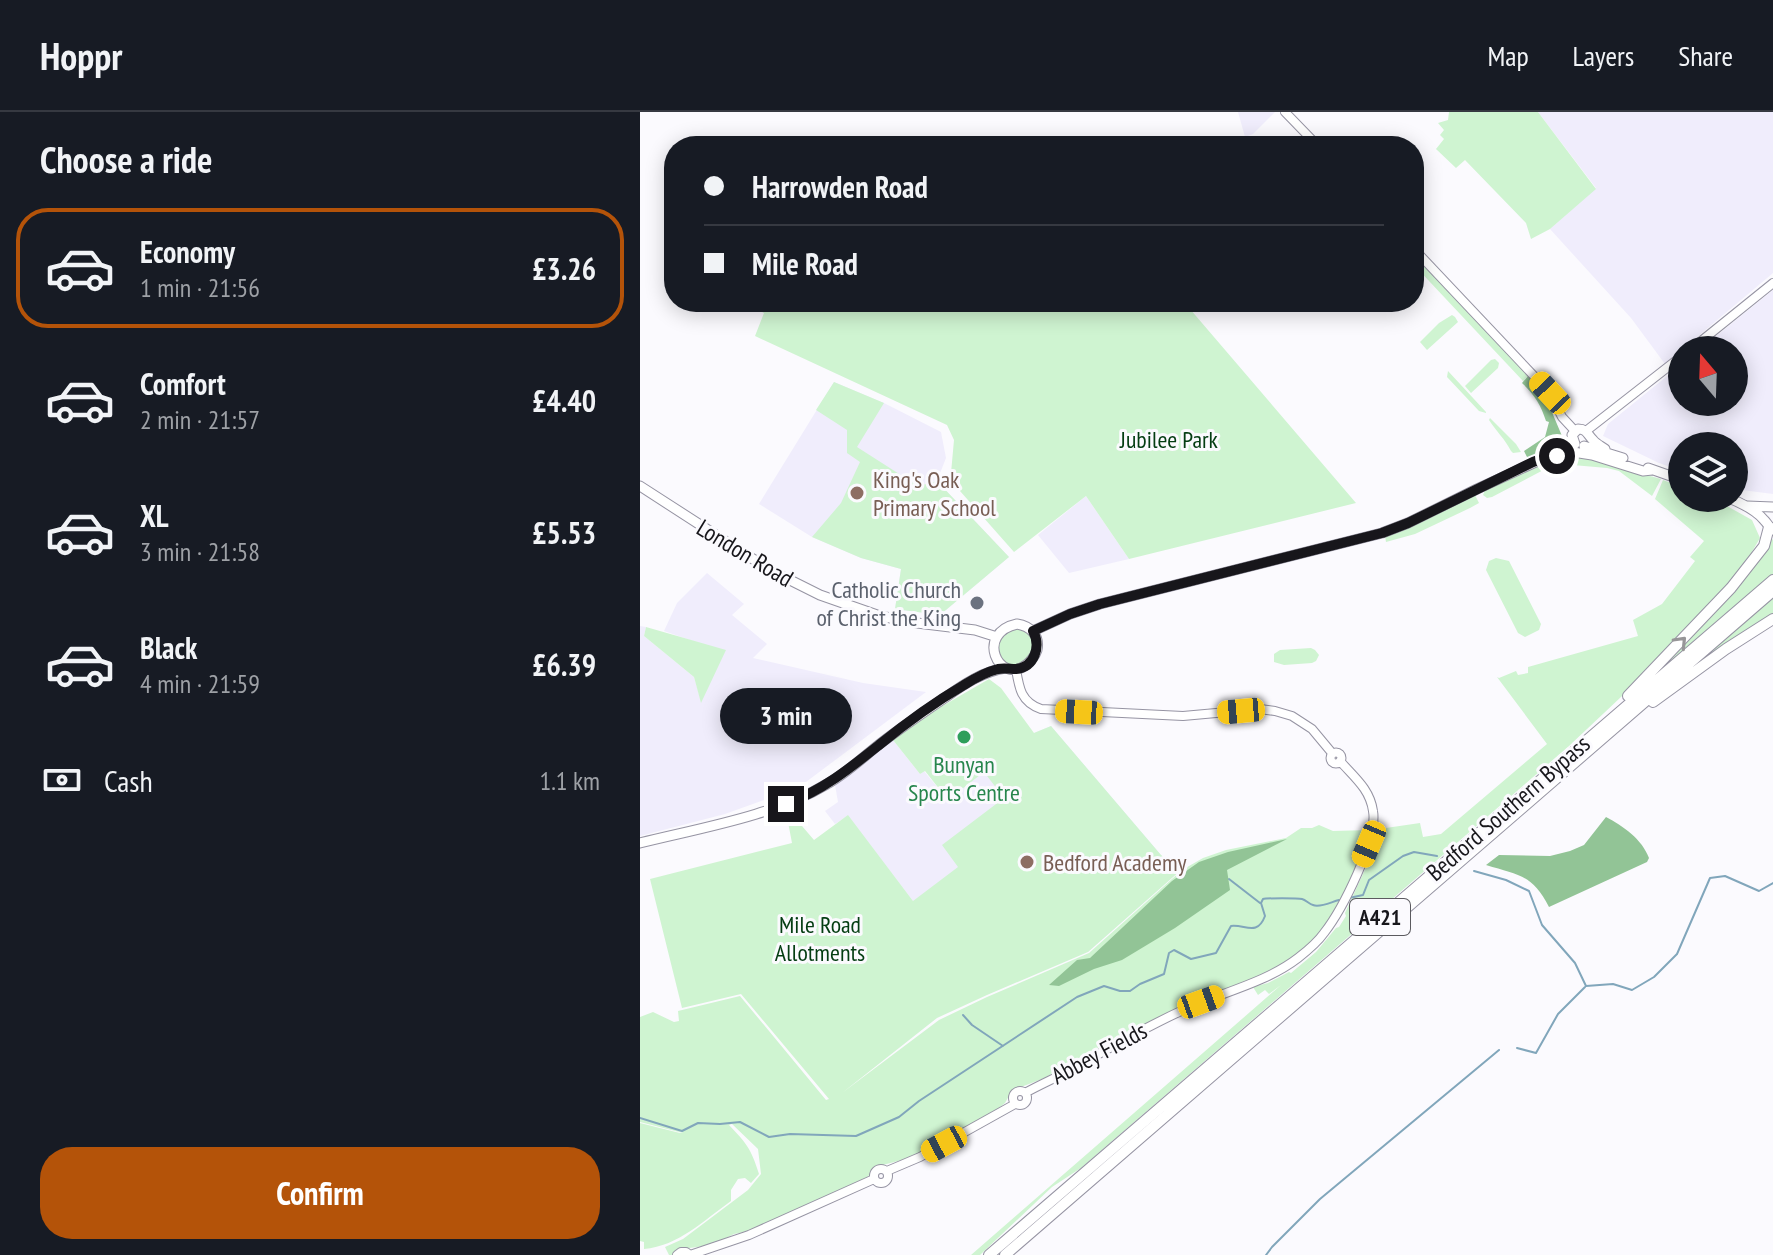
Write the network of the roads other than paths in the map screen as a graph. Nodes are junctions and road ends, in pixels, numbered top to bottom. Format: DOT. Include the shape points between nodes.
graph roads {
  1 [pos="1285,112"];
  2 [pos="1308,136"];
  3 [pos="1424,260"];
  4 [pos="1773,283"];
  5 [pos="1707,336"];
  6 [pos="1668,367"];
  7 [pos="1575,431"];
  8 [pos="1588,433"];
  9 [pos="1580,445"];
  10 [pos="1607,452"];
  11 [pos="1552,455"];
  12 [pos="1652,470"];
  13 [pos="1668,475"];
  14 [pos="640,486"];
  15 [pos="1748,506"];
  16 [pos="1773,507"];
  17 [pos="1748,508"];
  18 [pos="1769,526"];
  19 [pos="1773,580"];
  20 [pos="1773,591"];
  21 [pos="1773,619"];
  22 [pos="1033,631"];
  23 [pos="997,637"];
  24 [pos="994,655"];
  25 [pos="1011,668"];
  26 [pos="981,675"];
  27 [pos="1591,742"];
  28 [pos="640,843"];
  29 [pos="677,1255"];
  30 [pos="690,1255"];
  31 [pos="989,1255"];
  32 [pos="1005,1255"];
  1 -- 2 [label="street"];
  3 -- 7 [label="street" via="1550,393"];
  4 -- 5 [label="street"];
  6 -- 8 [label="street"];
  7 -- 8 [label="main road"];
  7 -- 9 [label="main road" via="1572,440"];
  8 -- 9 [label="main road" via="1588,443"];
  8 -- 10 [label="main road"];
  9 -- 10 [label="main road"];
  9 -- 11 [label="main road"];
  10 -- 12 [label="main road"];
  11 -- 12 [label="main road" via="1581,453"];
  11 -- 22 [label="main road" via="1382,533 1100,604"];
  12 -- 13 [label="main road"];
  14 -- 23 [label="main road, London Road" via="770,570 829,599 880,616"];
  15 -- 16 [label="main road"];
  16 -- 18 [label="main road" via="1767,513"];
  17 -- 18 [label="main road"];
  27 -- 18 [label="highway, A421, one-way" via="1731,588 1764,546"];
  19 -- 27 [label="highway, Bedford Southern Bypass / A421"];
  20 -- 27 [label="highway, Bedford Southern Bypass / A421"];
  21 -- 27 [label="highway, A421"];
  22 -- 23 [label="main road" via="1013,625"];
  22 -- 25 [label="main road" via="1035,654 1027,664"];
  23 -- 24 [label="main road"];
  24 -- 25 [label="main road"];
  24 -- 26 [label="main road"];
  25 -- 26 [label="main road"];
  25 -- 30 [label="street, Abbey Fields" via="1023,697 1041,709 1183,716 1260,709 1292,716 1312,729 1332,753 1331,762 1340,761 1359,780 1373,809 1373,830 1332,921 1312,947 1286,967 1170,1016 1025,1093 1025,1104 1015,1104 887,1171 878,1169 874,1179 749,1235"];
  26 -- 28 [label="main road" via="829,784 756,814"];
  27 -- 31 [label="highway, Bedford Southern Bypass / A421"];
  27 -- 32 [label="highway, Bedford Southern Bypass / A421"];
  29 -- 30 [label="street"];
}
